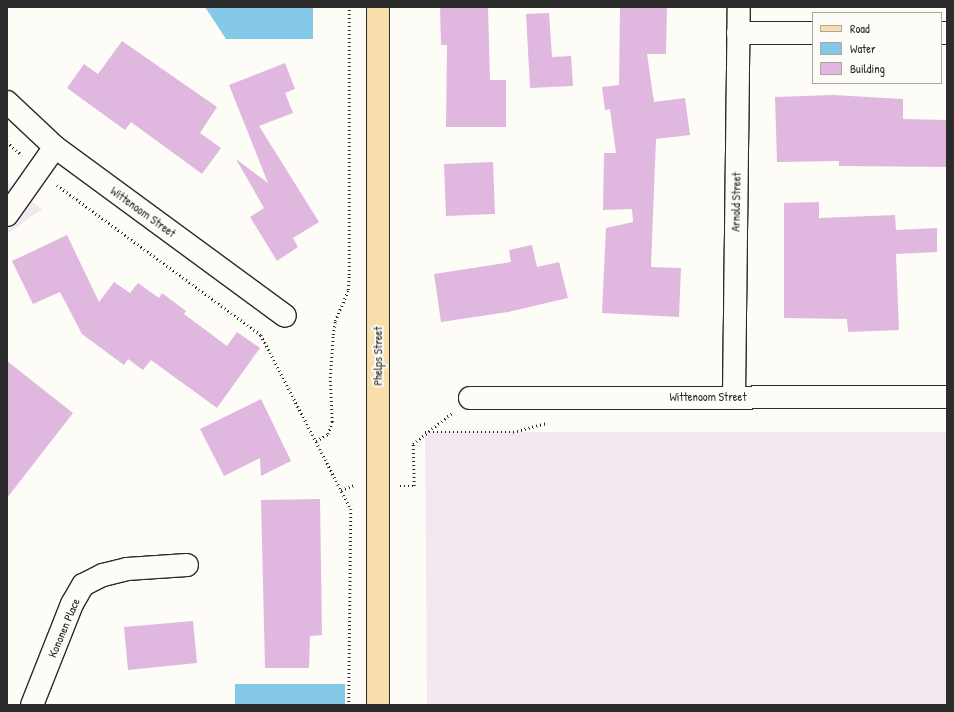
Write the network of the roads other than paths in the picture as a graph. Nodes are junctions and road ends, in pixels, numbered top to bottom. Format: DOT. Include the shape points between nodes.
graph roads {
  1 [pos="378,7"];
  2 [pos="739,7"];
  3 [pos="738,33"];
  4 [pos="812,33"];
  5 [pos="7,102"];
  6 [pos="55,147"];
  7 [pos="9,209"];
  8 [pos="285,316"];
  9 [pos="734,396"];
  10 [pos="947,397"];
  11 [pos="470,398"];
  12 [pos="187,565"];
  13 [pos="32,705"];
  14 [pos="378,705"];
  1 -- 14 [label="main road, Phelps Street"];
  2 -- 3 [label="street, Arnold Street"];
  3 -- 4 [label="street"];
  3 -- 9 [label="street, Arnold Street"];
  5 -- 6 [label="street, Wittenoom Street"];
  6 -- 7 [label="street"];
  6 -- 8 [label="street, Wittenoom Street"];
  9 -- 10 [label="street, Wittenoom Street"];
  9 -- 11 [label="street, Wittenoom Street"];
  12 -- 13 [label="street, Kononen Place" via="127,569 103,575 83,585 72,604"];
}
